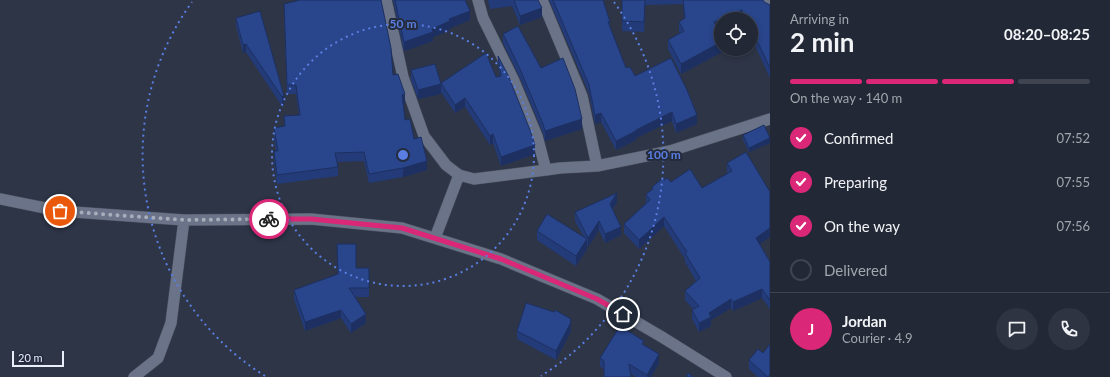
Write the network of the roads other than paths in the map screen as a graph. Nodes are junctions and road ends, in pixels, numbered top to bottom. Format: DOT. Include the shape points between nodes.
graph roads {
  1 [pos="386,0"];
  2 [pos="478,0"];
  3 [pos="542,0"];
  4 [pos="766,0"];
  5 [pos="770,8"];
  6 [pos="770,119"];
  7 [pos="597,166"];
  8 [pos="546,170"];
  9 [pos="459,175"];
  10 [pos="0,199"];
  11 [pos="184,220"];
  12 [pos="435,238"];
  13 [pos="134,377"];
  14 [pos="726,377"];
  1 -- 9 [label="street" via="403,77 424,136 446,165"];
  2 -- 8 [label="street" via="483,18 514,80 537,136"];
  3 -- 7 [label="street" via="582,96"];
  4 -- 5 [label="street"];
  6 -- 7 [label="street" via="670,151"];
  7 -- 8 [label="street"];
  8 -- 9 [label="street" via="474,179"];
  9 -- 12 [label="street"];
  10 -- 11 [label="street" via="60,211"];
  11 -- 12 [label="street" via="311,219 402,228"];
  11 -- 13 [label="street" via="171,323 158,358"];
  12 -- 14 [label="street" via="501,259 597,299"];
}
